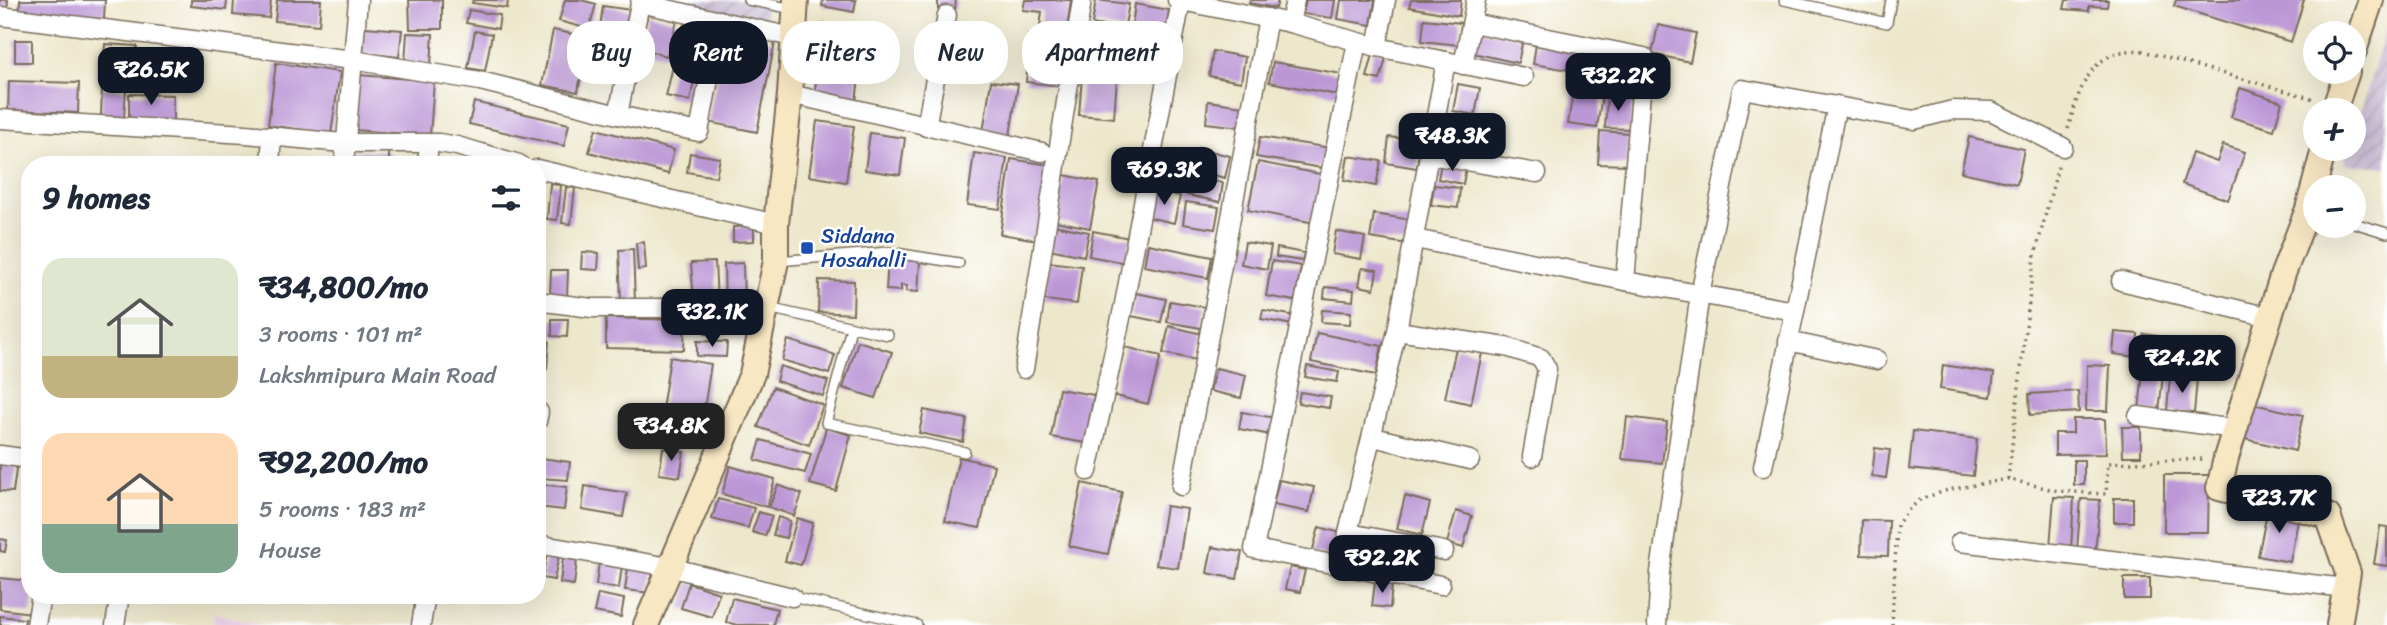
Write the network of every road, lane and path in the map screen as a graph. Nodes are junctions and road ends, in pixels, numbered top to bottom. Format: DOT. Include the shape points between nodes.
graph roads {
  1 [pos="358,0"];
  2 [pos="748,0"];
  3 [pos="1082,0"];
  4 [pos="1179,0"];
  5 [pos="1295,0"];
  6 [pos="1386,0"];
  7 [pos="1476,0"];
  8 [pos="1784,0"];
  9 [pos="1891,0"];
  10 [pos="2371,0"];
  11 [pos="634,1"];
  12 [pos="1205,2"];
  13 [pos="795,4"];
  14 [pos="947,15"];
  15 [pos="0,16"];
  16 [pos="1268,18"];
  17 [pos="720,20"];
  18 [pos="2364,21"];
  19 [pos="1290,23"];
  20 [pos="1472,23"];
  21 [pos="782,35"];
  22 [pos="1357,41"];
  23 [pos="1377,47"];
  24 [pos="353,60"];
  25 [pos="1455,63"];
  26 [pos="1524,77"];
  27 [pos="790,84"];
  28 [pos="790,94"];
  29 [pos="2303,98"];
  30 [pos="1837,105"];
  31 [pos="618,116"];
  32 [pos="0,119"];
  33 [pos="926,127"];
  34 [pos="272,136"];
  35 [pos="346,143"];
  36 [pos="429,144"];
  37 [pos="2063,147"];
  38 [pos="1042,152"];
  39 [pos="1430,155"];
  40 [pos="271,156"];
  41 [pos="345,156"];
  42 [pos="428,156"];
  43 [pos="491,156"];
  44 [pos="546,171"];
  45 [pos="1537,173"];
  46 [pos="776,224"];
  47 [pos="2366,227"];
  48 [pos="2303,228"];
  49 [pos="2387,233"];
  50 [pos="1415,239"];
  51 [pos="775,261"];
  52 [pos="959,263"];
  53 [pos="1625,281"];
  54 [pos="2121,281"];
  55 [pos="1700,294"];
  56 [pos="546,302"];
  57 [pos="766,308"];
  58 [pos="1794,311"];
  59 [pos="2269,317"];
  60 [pos="851,328"];
  61 [pos="1397,331"];
  62 [pos="888,335"];
  63 [pos="1788,341"];
  64 [pos="1877,360"];
  65 [pos="1024,369"];
  66 [pos="2138,416"];
  67 [pos="2235,429"];
  68 [pos="1373,437"];
  69 [pos="965,452"];
  70 [pos="0,455"];
  71 [pos="1532,457"];
  72 [pos="21,458"];
  73 [pos="2226,458"];
  74 [pos="1470,460"];
  75 [pos="1763,467"];
  76 [pos="1088,471"];
  77 [pos="2008,479"];
  78 [pos="1181,486"];
  79 [pos="1349,533"];
  80 [pos="1960,542"];
  81 [pos="546,546"];
  82 [pos="1444,551"];
  83 [pos="1340,566"];
  84 [pos="669,567"];
  85 [pos="1441,586"];
  86 [pos="2345,588"];
  87 [pos="792,597"];
  88 [pos="40,604"];
  89 [pos="118,604"];
  90 [pos="424,604"];
  91 [pos="36,625"];
  92 [pos="115,625"];
  93 [pos="421,625"];
  94 [pos="646,625"];
  95 [pos="917,625"];
  96 [pos="1657,625"];
  97 [pos="1892,625"];
  98 [pos="2339,625"];
  1 -- 24 [label="street"];
  2 -- 13 [label="lane"];
  3 -- 65 [label="street"];
  4 -- 12 [label="street"];
  4 -- 76 [label="street" via="1124,304"];
  5 -- 19 [label="street"];
  6 -- 23 [label="street"];
  7 -- 20 [label="street"];
  8 -- 9 [label="lane" via="1887,23"];
  10 -- 18 [label="street"];
  11 -- 17 [label="street"];
  11 -- 31 [label="street"];
  12 -- 16 [label="street"];
  14 -- 33 [label="street"];
  15 -- 24 [label="street"];
  16 -- 19 [label="street"];
  16 -- 78 [label="street"];
  17 -- 21 [label="street"];
  17 -- 31 [label="street" via="699,132"];
  19 -- 22 [label="street"];
  20 -- 25 [label="street"];
  20 -- 53 [label="street" via="1644,57"];
  22 -- 23 [label="street"];
  22 -- 83 [label="street" via="1254,548"];
  23 -- 25 [label="street"];
  24 -- 31 [label="street" via="480,81"];
  24 -- 35 [label="street"];
  25 -- 26 [label="street"];
  25 -- 39 [label="street"];
  27 -- 28 [label="street"];
  28 -- 33 [label="street"];
  28 -- 46 [label="street"];
  29 -- 37 [label="path" via="2123,49 2091,69 2075,102"];
  30 -- 37 [label="street" via="1914,120 1954,110 1991,111"];
  30 -- 55 [label="street" via="1742,89"];
  30 -- 58 [label="street"];
  32 -- 34 [label="street"];
  33 -- 38 [label="street"];
  34 -- 35 [label="street"];
  34 -- 40 [label="street"];
  35 -- 36 [label="street"];
  35 -- 41 [label="street"];
  36 -- 42 [label="street"];
  36 -- 43 [label="street"];
  37 -- 77 [label="path" via="2034,259"];
  39 -- 45 [label="street"];
  39 -- 50 [label="street"];
  44 -- 46 [label="street"];
  46 -- 51 [label="street"];
  47 -- 49 [label="lane"];
  48 -- 59 [label="street"];
  50 -- 53 [label="street"];
  50 -- 61 [label="street"];
  51 -- 52 [label="lane" via="889,251"];
  51 -- 57 [label="street"];
  53 -- 55 [label="street"];
  54 -- 59 [label="street"];
  55 -- 58 [label="street"];
  55 -- 96 [label="street" via="1660,572"];
  56 -- 57 [label="street" via="592,308"];
  57 -- 60 [label="lane"];
  57 -- 84 [label="street" via="752,374"];
  58 -- 63 [label="street"];
  59 -- 67 [label="street"];
  60 -- 62 [label="lane"];
  60 -- 69 [label="lane" via="826,423"];
  61 -- 68 [label="street"];
  61 -- 71 [label="street" via="1506,347 1541,358 1547,369"];
  63 -- 64 [label="street"];
  63 -- 75 [label="street"];
  66 -- 67 [label="street"];
  67 -- 73 [label="street"];
  68 -- 74 [label="street"];
  68 -- 79 [label="street"];
  70 -- 72 [label="street"];
  73 -- 77 [label="path" via="2108,463 2106,494 2058,491"];
  73 -- 86 [label="street" via="2219,488 2328,516 2348,573"];
  77 -- 97 [label="path" via="1948,490 1921,499 1907,511 1898,525"];
  79 -- 82 [label="street"];
  79 -- 83 [label="street"];
  80 -- 86 [label="street"];
  81 -- 84 [label="street"];
  83 -- 85 [label="street"];
  84 -- 87 [label="street"];
  84 -- 94 [label="street"];
  86 -- 98 [label="street"];
  87 -- 95 [label="lane"];
  88 -- 91 [label="street"];
  89 -- 92 [label="street"];
  90 -- 93 [label="street"];
}
